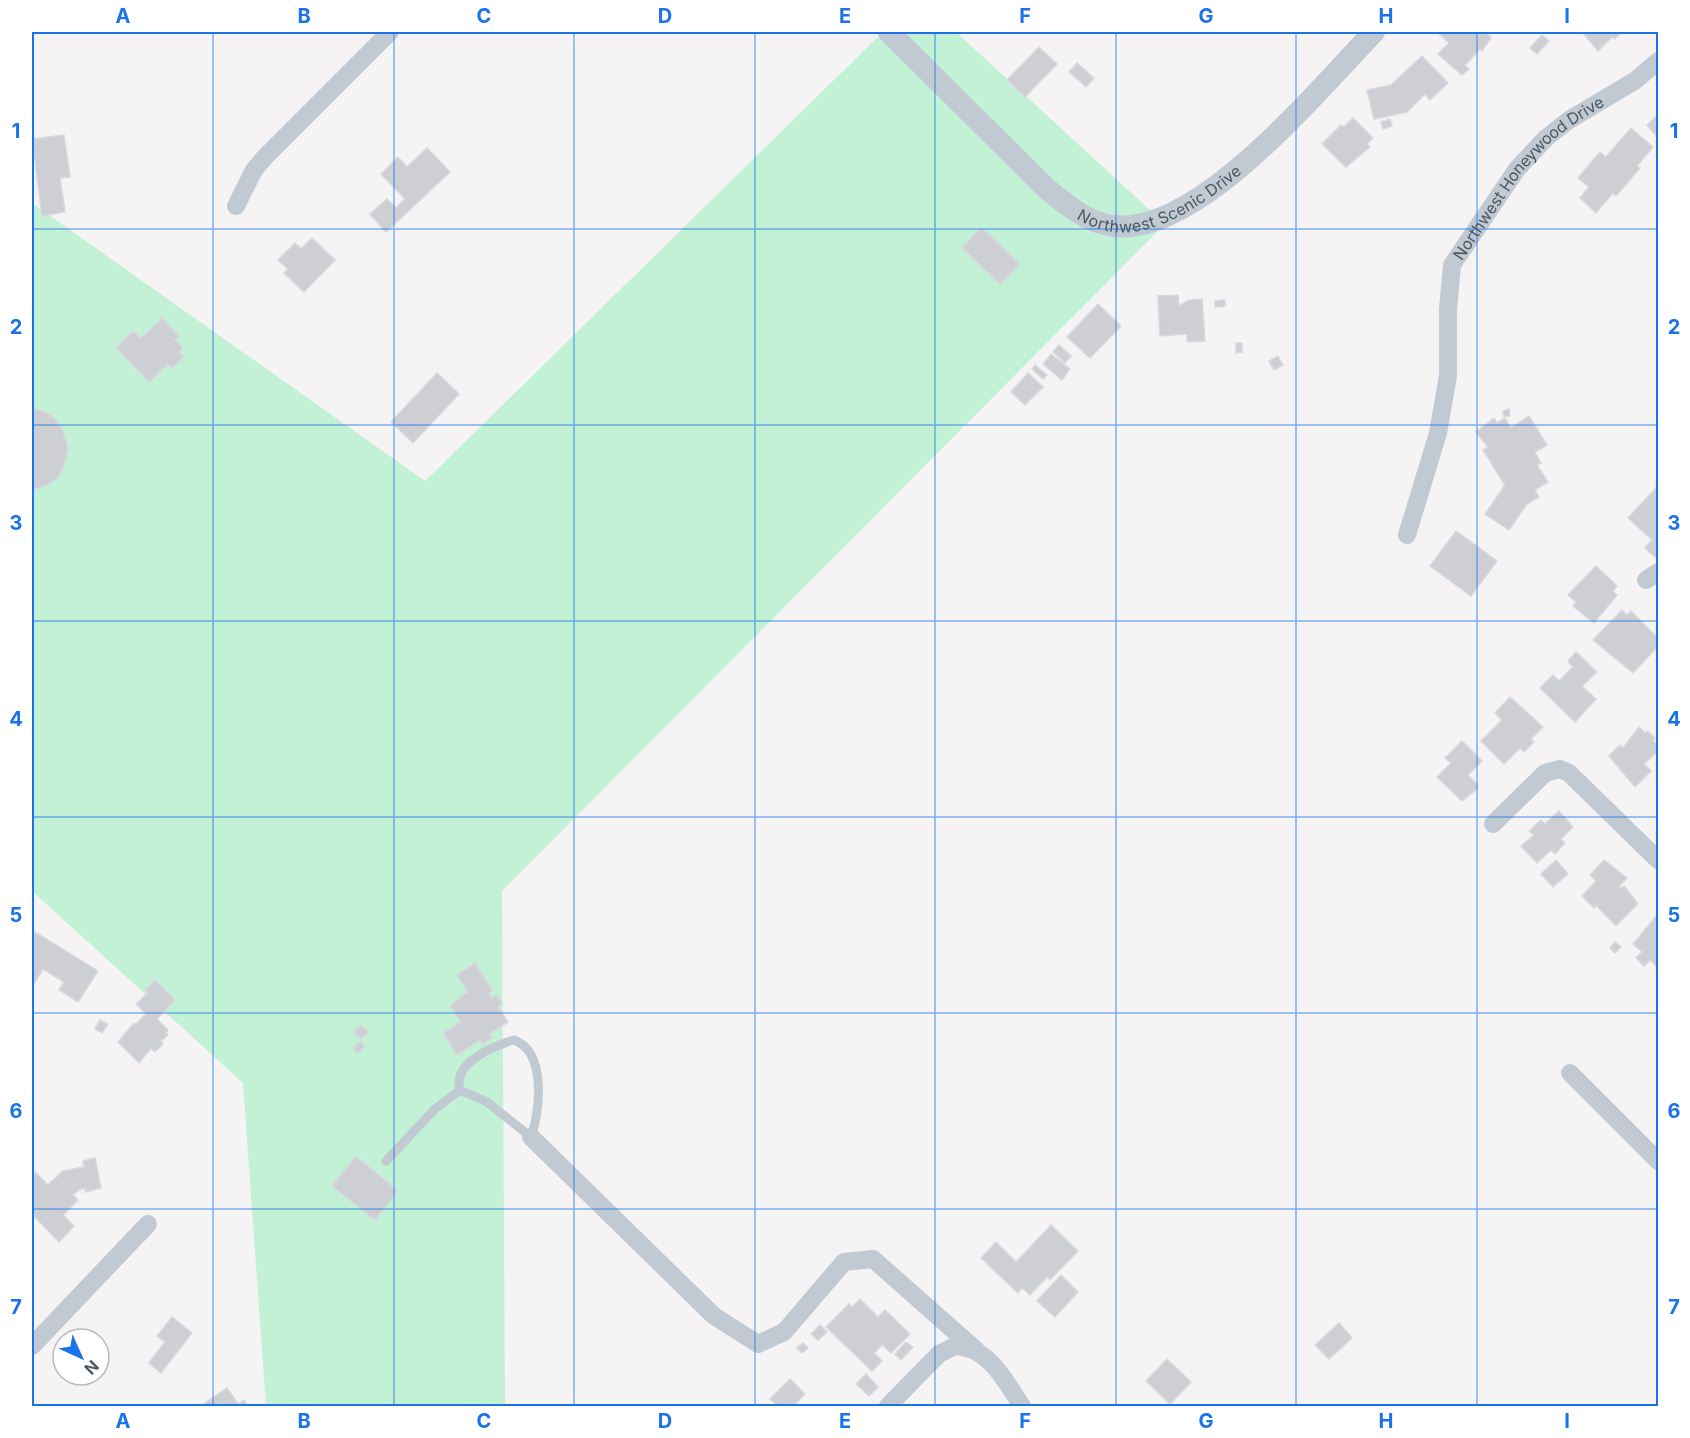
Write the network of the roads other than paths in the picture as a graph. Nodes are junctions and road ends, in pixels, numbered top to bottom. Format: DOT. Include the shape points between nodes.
graph roads {
  1 [pos="390,32"];
  2 [pos="889,32"];
  3 [pos="1374,32"];
  4 [pos="1659,61"];
  5 [pos="236,206"];
  6 [pos="1407,535"];
  7 [pos="1493,824"];
  8 [pos="1659,860"];
  9 [pos="1570,1073"];
  10 [pos="460,1090"];
  11 [pos="531,1137"];
  12 [pos="386,1161"];
  13 [pos="1659,1161"];
  14 [pos="148,1224"];
  15 [pos="32,1346"];
  16 [pos="976,1350"];
  17 [pos="888,1407"];
  18 [pos="1022,1407"];
  1 -- 5 [label="street" via="265,157"];
  2 -- 3 [label="street, Northwest Scenic Drive" via="1047,189 1075,211 1104,223 1134,226 1180,210 1232,172 1268,142"];
  4 -- 6 [label="street, Northwest Honeywood Drive" via="1546,138 1516,169 1452,265 1448,376 1438,433"];
  7 -- 8 [label="street" via="1545,773 1564,770"];
  9 -- 13 [label="street"];
  10 -- 11 [label="lane" via="487,1102"];
  10 -- 11 [label="lane" via="458,1083 464,1069 491,1046 520,1042 531,1055 539,1089 537,1120"];
  10 -- 12 [label="lane" via="434,1110"];
  11 -- 16 [label="street" via="714,1316 758,1344 784,1332 844,1262 873,1259"];
  14 -- 15 [label="street"];
  16 -- 17 [label="street" via="948,1347"];
  16 -- 18 [label="street" via="1000,1373"];
}
